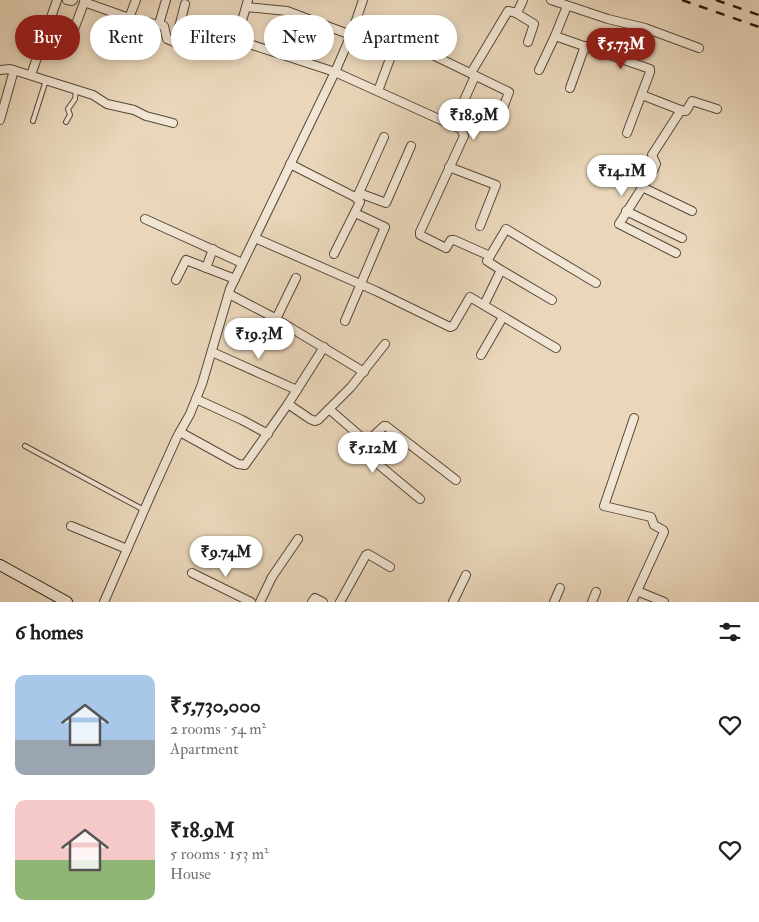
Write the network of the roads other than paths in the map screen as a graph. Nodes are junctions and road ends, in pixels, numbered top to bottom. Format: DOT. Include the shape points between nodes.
graph roads {
  1 [pos="57,0"];
  2 [pos="68,0"];
  3 [pos="73,0"];
  4 [pos="136,0"];
  5 [pos="166,0"];
  6 [pos="363,0"];
  7 [pos="523,0"];
  8 [pos="551,0"];
  9 [pos="84,1"];
  10 [pos="185,4"];
  11 [pos="247,4"];
  12 [pos="567,6"];
  13 [pos="516,13"];
  14 [pos="79,15"];
  15 [pos="121,15"];
  16 [pos="130,15"];
  17 [pos="182,15"];
  18 [pos="358,15"];
  19 [pos="161,17"];
  20 [pos="161,25"];
  21 [pos="344,32"];
  22 [pos="555,36"];
  23 [pos="171,41"];
  24 [pos="528,42"];
  25 [pos="254,46"];
  26 [pos="586,46"];
  27 [pos="699,48"];
  28 [pos="344,51"];
  29 [pos="390,60"];
  30 [pos="444,60"];
  31 [pos="0,70"];
  32 [pos="14,70"];
  33 [pos="538,70"];
  34 [pos="335,72"];
  35 [pos="473,74"];
  36 [pos="31,75"];
  37 [pos="46,80"];
  38 [pos="570,88"];
  39 [pos="76,89"];
  40 [pos="378,91"];
  41 [pos="642,95"];
  42 [pos="681,110"];
  43 [pos="717,110"];
  44 [pos="499,119"];
  45 [pos="0,120"];
  46 [pos="33,121"];
  47 [pos="66,122"];
  48 [pos="173,123"];
  49 [pos="453,125"];
  50 [pos="627,133"];
  51 [pos="384,137"];
  52 [pos="411,146"];
  53 [pos="290,164"];
  54 [pos="449,167"];
  55 [pos="642,187"];
  56 [pos="357,195"];
  57 [pos="626,211"];
  58 [pos="692,211"];
  59 [pos="355,213"];
  60 [pos="145,219"];
  61 [pos="480,226"];
  62 [pos="255,238"];
  63 [pos="682,238"];
  64 [pos="214,249"];
  65 [pos="676,253"];
  66 [pos="334,254"];
  67 [pos="490,256"];
  68 [pos="242,263"];
  69 [pos="206,268"];
  70 [pos="501,270"];
  71 [pos="296,278"];
  72 [pos="176,280"];
  73 [pos="235,280"];
  74 [pos="596,283"];
  75 [pos="361,284"];
  76 [pos="229,294"];
  77 [pos="552,300"];
  78 [pos="484,305"];
  79 [pos="503,317"];
  80 [pos="276,319"];
  81 [pos="345,321"];
  82 [pos="385,344"];
  83 [pos="324,347"];
  84 [pos="556,348"];
  85 [pos="212,352"];
  86 [pos="482,355"];
  87 [pos="364,372"];
  88 [pos="297,390"];
  89 [pos="196,400"];
  90 [pos="288,404"];
  91 [pos="329,409"];
  92 [pos="634,418"];
  93 [pos="180,432"];
  94 [pos="268,434"];
  95 [pos="367,442"];
  96 [pos="25,446"];
  97 [pos="456,480"];
  98 [pos="420,499"];
  99 [pos="144,510"];
  100 [pos="71,526"];
  101 [pos="298,539"];
  102 [pos="127,549"];
  103 [pos="0,565"];
  104 [pos="390,567"];
  105 [pos="192,573"];
  106 [pos="466,575"];
  107 [pos="560,588"];
  108 [pos="637,591"];
  109 [pos="596,592"];
  110 [pos="67,602"];
  111 [pos="104,602"];
  112 [pos="251,602"];
  113 [pos="260,602"];
  114 [pos="312,602"];
  115 [pos="323,602"];
  116 [pos="340,602"];
  117 [pos="453,602"];
  118 [pos="554,602"];
  119 [pos="592,602"];
  120 [pos="632,602"];
  121 [pos="664,602"];
  1 -- 36 [label="street"];
  2 -- 3 [label="street"];
  4 -- 16 [label="street"];
  5 -- 19 [label="street"];
  6 -- 18 [label="street"];
  7 -- 13 [label="street"];
  8 -- 12 [label="street"];
  9 -- 14 [label="street"];
  9 -- 15 [label="street"];
  10 -- 17 [label="street"];
  11 -- 21 [label="street" via="291,12"];
  12 -- 22 [label="street"];
  12 -- 27 [label="street" via="645,28"];
  13 -- 24 [label="street" via="534,24"];
  13 -- 35 [label="street" via="508,11"];
  20 -- 23 [label="street"];
  22 -- 26 [label="street"];
  22 -- 33 [label="street"];
  25 -- 34 [label="street"];
  26 -- 38 [label="street"];
  26 -- 41 [label="street" via="650,69"];
  28 -- 34 [label="street"];
  29 -- 40 [label="street"];
  30 -- 35 [label="street"];
  31 -- 32 [label="street"];
  32 -- 36 [label="street"];
  32 -- 45 [label="street"];
  34 -- 40 [label="street"];
  34 -- 53 [label="street"];
  35 -- 44 [label="street" via="509,92"];
  35 -- 49 [label="street"];
  36 -- 37 [label="street"];
  37 -- 39 [label="street"];
  37 -- 46 [label="lane"];
  39 -- 47 [label="lane"];
  39 -- 48 [label="street" via="107,104"];
  40 -- 49 [label="street"];
  41 -- 42 [label="street"];
  41 -- 50 [label="street"];
  42 -- 43 [label="street" via="685,111 692,101"];
  42 -- 55 [label="street" via="652,155 655,166"];
  49 -- 54 [label="street" via="463,130 464,136"];
  51 -- 56 [label="street"];
  52 -- 56 [label="street" via="386,203"];
  53 -- 56 [label="street"];
  53 -- 62 [label="street"];
  54 -- 61 [label="street" via="496,185"];
  54 -- 67 [label="street" via="420,235 446,248 454,240"];
  55 -- 57 [label="street"];
  55 -- 58 [label="street"];
  56 -- 59 [label="street" via="360,201"];
  57 -- 63 [label="street"];
  57 -- 65 [label="street" via="619,225"];
  59 -- 66 [label="street"];
  59 -- 75 [label="street" via="385,227"];
  60 -- 64 [label="street"];
  62 -- 68 [label="street"];
  62 -- 75 [label="street"];
  64 -- 68 [label="street"];
  64 -- 69 [label="street"];
  67 -- 70 [label="street" via="487,263"];
  67 -- 74 [label="street" via="507,229"];
  68 -- 73 [label="street"];
  69 -- 72 [label="street" via="185,261"];
  69 -- 73 [label="street"];
  70 -- 77 [label="street"];
  70 -- 78 [label="street"];
  71 -- 80 [label="street"];
  73 -- 76 [label="street"];
  75 -- 78 [label="street" via="450,327 470,297"];
  75 -- 81 [label="street"];
  76 -- 80 [label="street"];
  76 -- 85 [label="street"];
  78 -- 79 [label="street"];
  79 -- 84 [label="street"];
  79 -- 86 [label="street"];
  80 -- 83 [label="street"];
  82 -- 87 [label="street"];
  83 -- 87 [label="street"];
  83 -- 88 [label="street"];
  85 -- 88 [label="street"];
  85 -- 89 [label="street"];
  87 -- 91 [label="street"];
  88 -- 90 [label="street"];
  89 -- 93 [label="street"];
  89 -- 94 [label="street"];
  90 -- 91 [label="street" via="313,420 318,420"];
  90 -- 94 [label="street"];
  91 -- 95 [label="street"];
  92 -- 108 [label="street" via="604,506 651,517 654,525 664,531"];
  93 -- 94 [label="street" via="242,465 247,463"];
  93 -- 99 [label="street"];
  95 -- 97 [label="street" via="385,426"];
  95 -- 98 [label="street" via="361,450"];
  96 -- 99 [label="lane"];
  99 -- 102 [label="street"];
  100 -- 102 [label="street"];
  101 -- 113 [label="street" via="272,577"];
  102 -- 111 [label="street"];
  103 -- 110 [label="street"];
  104 -- 116 [label="street" via="366,555"];
  105 -- 112 [label="street"];
  106 -- 117 [label="street"];
  107 -- 118 [label="street"];
  108 -- 120 [label="street"];
  108 -- 121 [label="street"];
  109 -- 119 [label="street"];
  114 -- 115 [label="street" via="315,598"];
}
